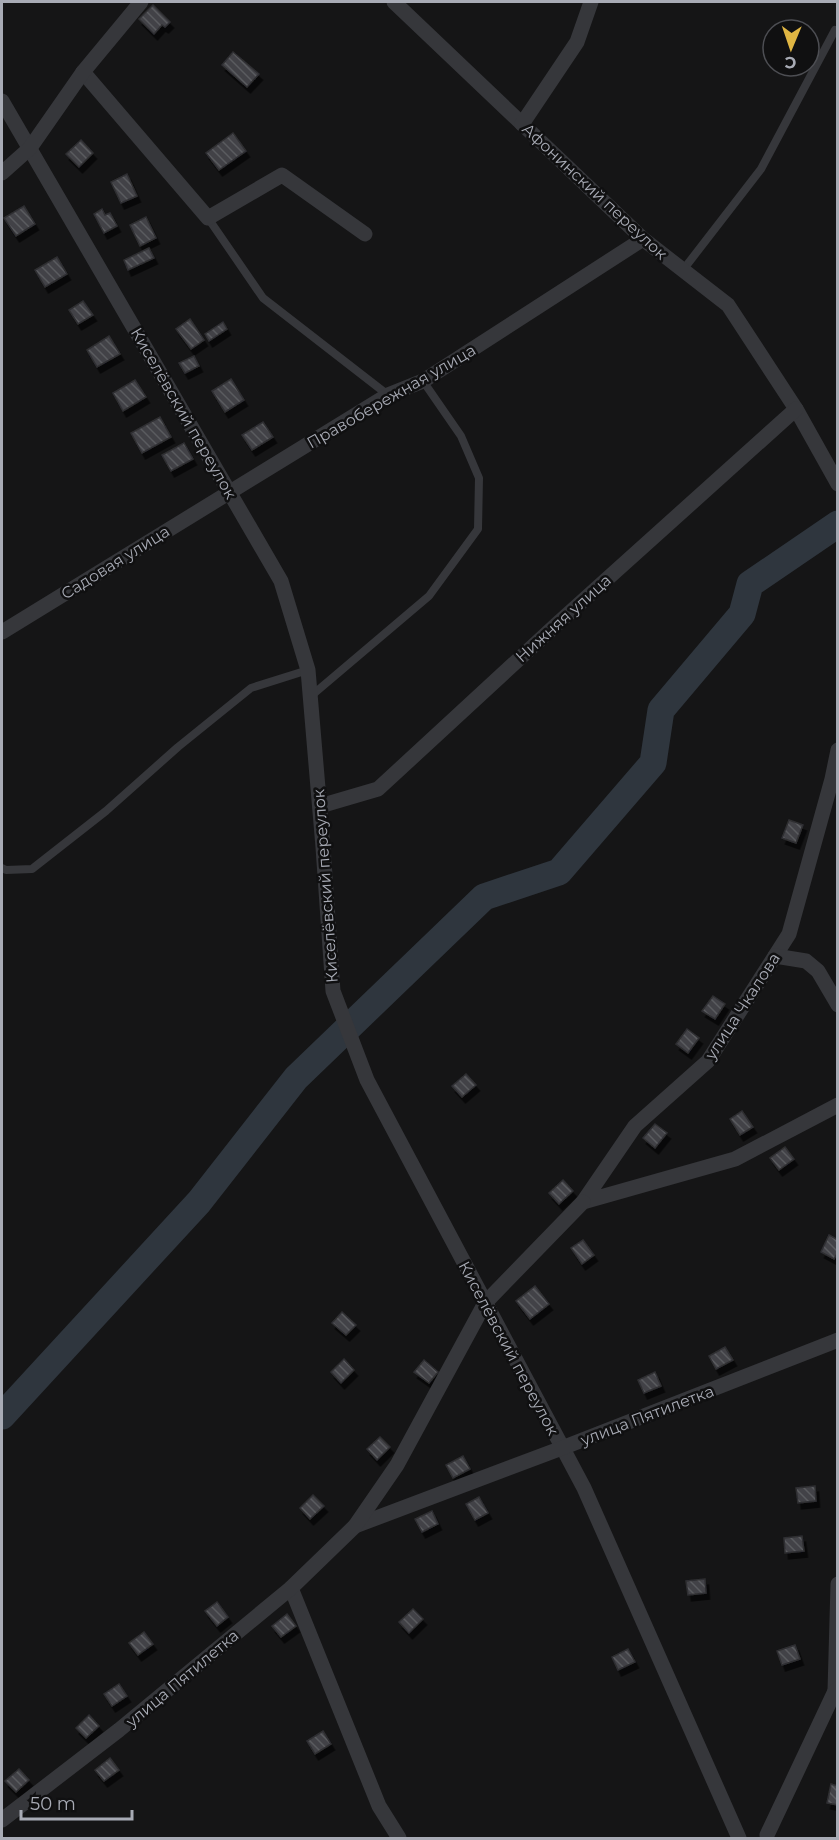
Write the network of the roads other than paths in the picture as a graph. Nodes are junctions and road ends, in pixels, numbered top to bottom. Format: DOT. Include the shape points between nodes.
graph roads {
  1 [pos="141,2"];
  2 [pos="394,2"];
  3 [pos="591,2"];
  4 [pos="835,30"];
  5 [pos="83,72"];
  6 [pos="2,101"];
  7 [pos="522,124"];
  8 [pos="30,148"];
  9 [pos="2,173"];
  10 [pos="208,218"];
  11 [pos="366,234"];
  12 [pos="643,239"];
  13 [pos="683,270"];
  14 [pos="423,381"];
  15 [pos="388,395"];
  16 [pos="796,409"];
  17 [pos="837,484"];
  18 [pos="229,492"];
  19 [pos="2,632"];
  20 [pos="308,670"];
  21 [pos="310,697"];
  22 [pos="837,750"];
  23 [pos="320,806"];
  24 [pos="2,868"];
  25 [pos="775,956"];
  26 [pos="837,1005"];
  27 [pos="837,1105"];
  28 [pos="583,1202"];
  29 [pos="485,1303"];
  30 [pos="837,1340"];
  31 [pos="562,1448"];
  32 [pos="354,1526"];
  33 [pos="837,1584"];
  34 [pos="291,1588"];
  35 [pos="836,1690"];
  36 [pos="2,1820"];
  37 [pos="766,1837"];
  38 [pos="399,1839"];
  39 [pos="739,1839"];
  1 -- 5 [label="street"];
  2 -- 7 [label="street, Афонинский переулок"];
  3 -- 7 [label="street" via="577,42"];
  4 -- 13 [label="lane" via="761,169"];
  5 -- 8 [label="street"];
  5 -- 10 [label="street"];
  6 -- 8 [label="street, Киселёвский переулок"];
  7 -- 12 [label="street, Афонинский переулок"];
  8 -- 9 [label="street"];
  8 -- 18 [label="street, Киселёвский переулок"];
  10 -- 11 [label="street" via="282,175"];
  10 -- 15 [label="lane" via="263,298"];
  12 -- 13 [label="street, Афонинский переулок"];
  12 -- 14 [label="street, Правобережная улица"];
  13 -- 16 [label="street, Афонинский переулок" via="728,304"];
  14 -- 15 [label="street, Правобережная улица"];
  14 -- 21 [label="lane" via="461,436 479,478 478,529 429,596"];
  15 -- 18 [label="street, Правобережная улица"];
  16 -- 17 [label="street, Афонинский переулок"];
  16 -- 23 [label="street, Нижняя улица" via="378,789"];
  18 -- 19 [label="street, Садовая улица"];
  18 -- 20 [label="street, Киселёвский переулок" via="281,581"];
  20 -- 21 [label="street, Киселёвский переулок"];
  20 -- 24 [label="lane" via="251,688 32,869"];
  21 -- 23 [label="street, Киселёвский переулок"];
  22 -- 25 [label="street, улица Чкалова" via="789,934"];
  23 -- 29 [label="street, Киселёвский переулок" via="333,991 367,1080"];
  25 -- 26 [label="street" via="806,961 818,971"];
  25 -- 28 [label="street, улица Чкалова" via="708,1061 635,1126"];
  27 -- 28 [label="street" via="735,1159"];
  28 -- 29 [label="street, улица Пятилетка"];
  29 -- 31 [label="street, Киселёвский переулок"];
  29 -- 32 [label="street, улица Пятилетка" via="397,1465"];
  30 -- 31 [label="street, улица Пятилетка"];
  31 -- 32 [label="street, улица Пятилетка"];
  31 -- 39 [label="street, Киселёвский переулок" via="584,1488"];
  32 -- 34 [label="street, улица Пятилетка"];
  33 -- 35 [label="street"];
  34 -- 36 [label="street, улица Пятилетка" via="119,1730"];
  34 -- 38 [label="street" via="379,1806"];
  35 -- 37 [label="street"];
}
